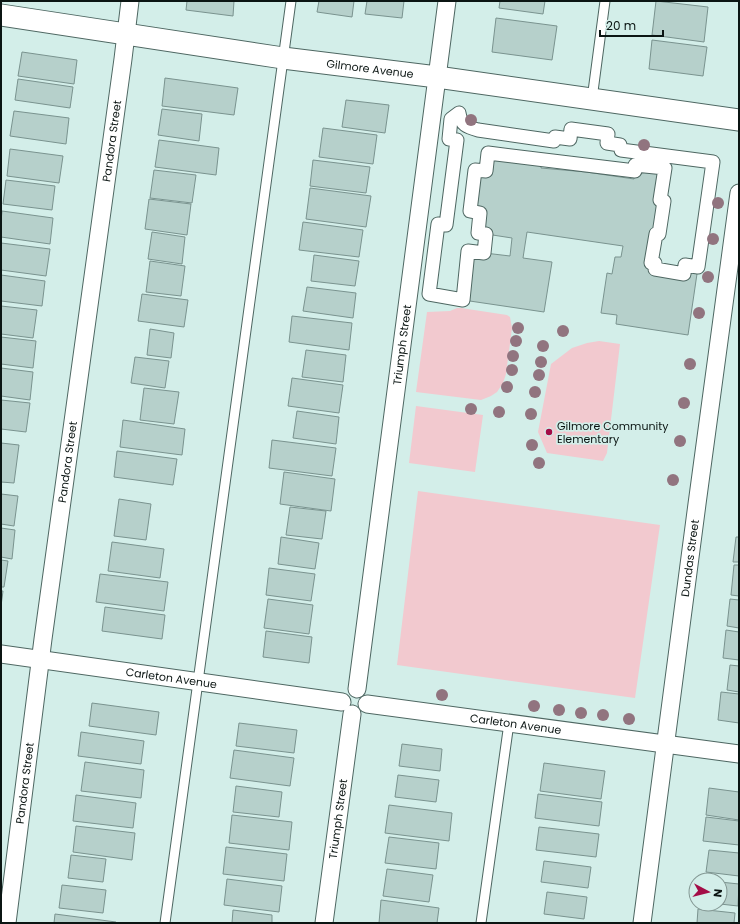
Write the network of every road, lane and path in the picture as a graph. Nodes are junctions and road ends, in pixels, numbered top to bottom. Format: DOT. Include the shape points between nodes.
graph roads {
  1 [pos="130,1"];
  2 [pos="291,1"];
  3 [pos="447,1"];
  4 [pos="605,1"];
  5 [pos="1,15"];
  6 [pos="126,34"];
  7 [pos="283,58"];
  8 [pos="437,77"];
  9 [pos="592,99"];
  10 [pos="739,120"];
  11 [pos="739,192"];
  12 [pos="463,300"];
  13 [pos="1,654"];
  14 [pos="41,659"];
  15 [pos="198,682"];
  16 [pos="357,689"];
  17 [pos="367,704"];
  18 [pos="347,708"];
  19 [pos="509,723"];
  20 [pos="665,745"];
  21 [pos="739,754"];
  22 [pos="6,923"];
  23 [pos="165,923"];
  24 [pos="324,923"];
  25 [pos="481,923"];
  26 [pos="642,923"];
  1 -- 6 [label="street, Pandora Street"];
  2 -- 7 [label="lane"];
  3 -- 8 [label="street, Triumph Street"];
  4 -- 9 [label="lane"];
  5 -- 6 [label="street, Gilmore Avenue"];
  6 -- 7 [label="street, Gilmore Avenue"];
  6 -- 14 [label="street, Pandora Street"];
  7 -- 8 [label="street, Gilmore Avenue"];
  7 -- 15 [label="lane"];
  8 -- 9 [label="street, Gilmore Avenue"];
  8 -- 16 [label="street, Triumph Street"];
  9 -- 10 [label="street, Gilmore Avenue"];
  11 -- 20 [label="street, Dundas Street"];
  12 -- 12 [label="street" via="429,294 438,224 446,225 457,140 449,139 451,119 459,113 460,120 468,127 478,130 554,141 555,137 570,139 571,129 608,134 607,143 620,145 621,150 714,162 698,267 685,265 684,274 655,269 655,263 651,263 664,201 660,200 665,168 635,165 635,171 488,153 486,171 475,170 470,211 480,213 478,233 486,234 484,253 468,251"];
  13 -- 14 [label="street, Carleton Avenue"];
  14 -- 15 [label="street, Carleton Avenue"];
  14 -- 22 [label="street, Pandora Street"];
  15 -- 18 [label="street, Carleton Avenue"];
  15 -- 23 [label="lane"];
  16 -- 17 [label="street" via="364,694"];
  16 -- 18 [label="street" via="343,695"];
  17 -- 18 [label="street" via="361,713 357,714"];
  17 -- 19 [label="street, Carleton Avenue"];
  18 -- 24 [label="street, Triumph Street"];
  19 -- 20 [label="street, Carleton Avenue"];
  19 -- 25 [label="lane"];
  20 -- 21 [label="street, Carleton Avenue"];
  20 -- 26 [label="street, Dundas Street"];
}
